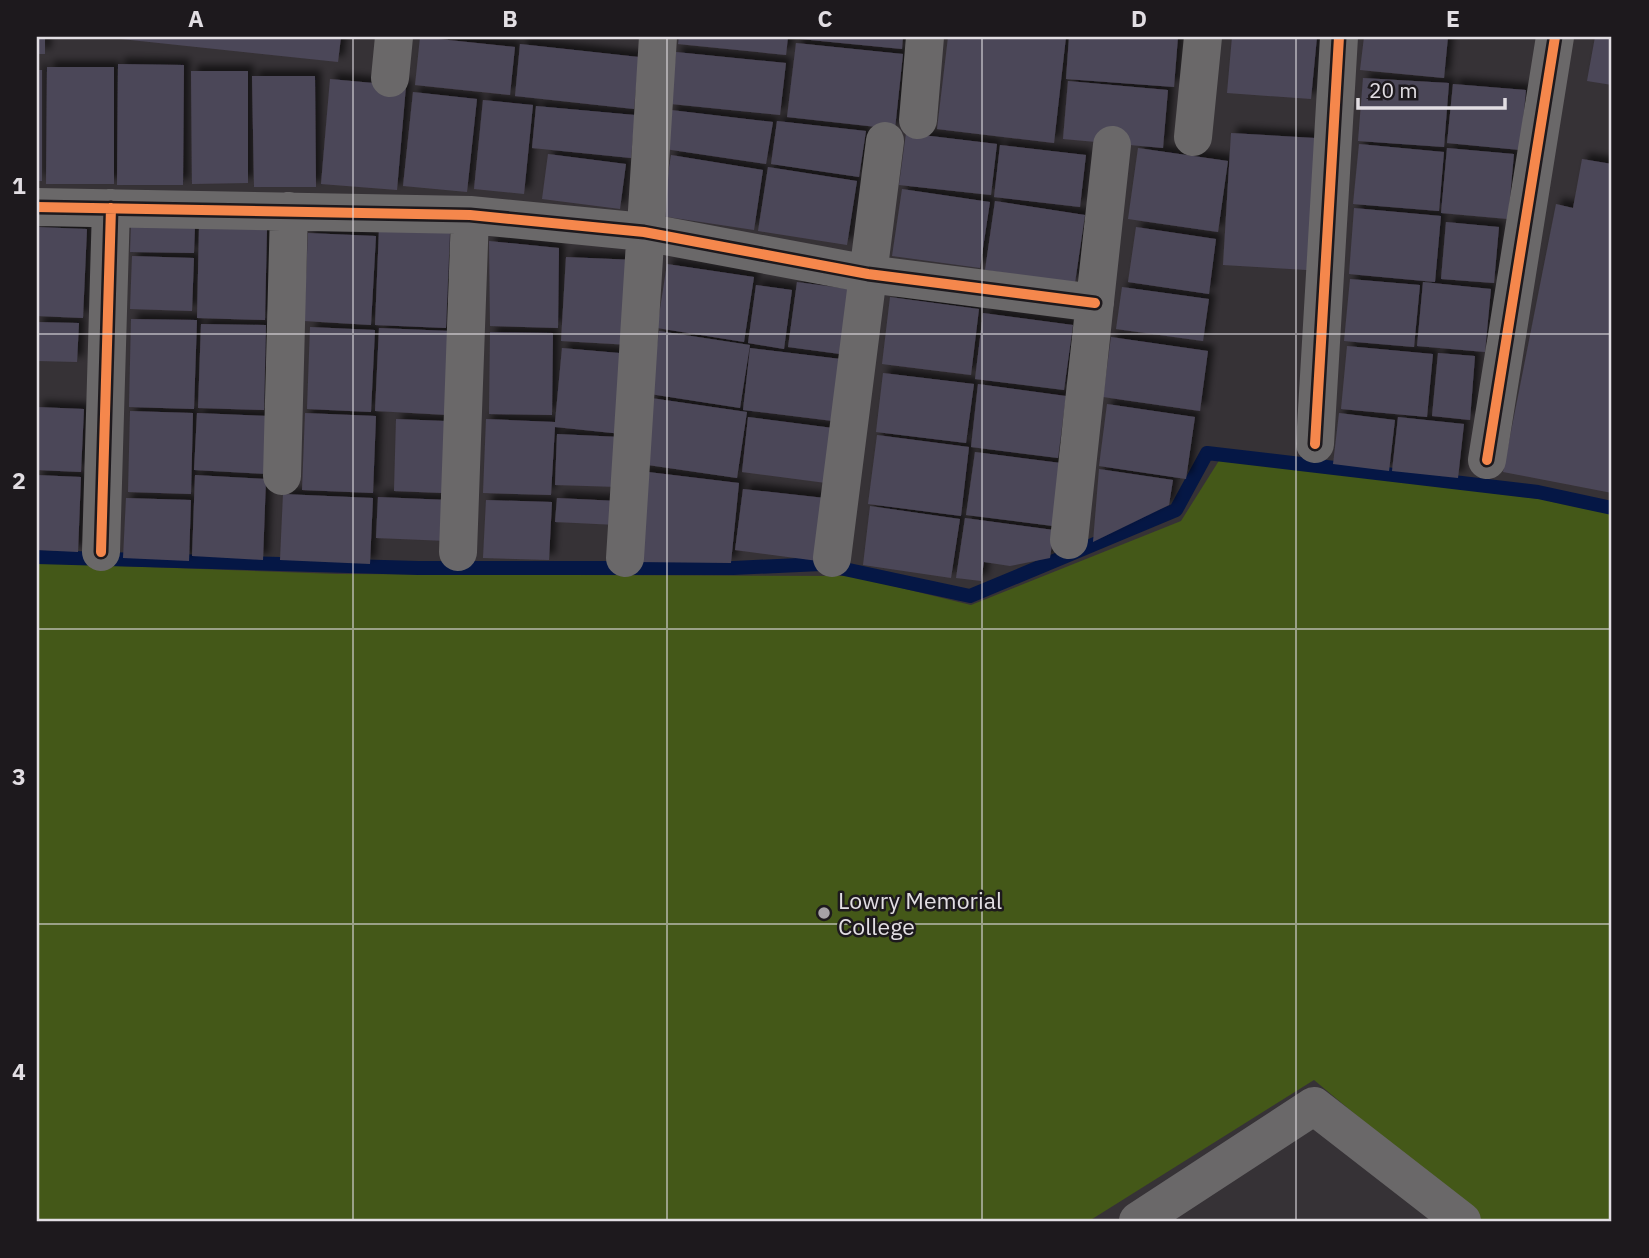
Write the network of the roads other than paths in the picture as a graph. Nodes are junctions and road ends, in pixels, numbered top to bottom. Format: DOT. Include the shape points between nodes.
graph roads {
  1 [pos="394,37"];
  2 [pos="658,37"];
  3 [pos="925,37"];
  4 [pos="1203,37"];
  5 [pos="1339,37"];
  6 [pos="1555,37"];
  7 [pos="390,78"];
  8 [pos="918,120"];
  9 [pos="1194,137"];
  10 [pos="885,141"];
  11 [pos="1112,145"];
  12 [pos="37,206"];
  13 [pos="111,208"];
  14 [pos="289,211"];
  15 [pos="470,215"];
  16 [pos="644,232"];
  17 [pos="868,274"];
  18 [pos="1095,303"];
  19 [pos="1315,444"];
  20 [pos="1487,460"];
  21 [pos="282,476"];
  22 [pos="1069,540"];
  23 [pos="101,552"];
  24 [pos="458,552"];
  25 [pos="625,558"];
  26 [pos="832,558"];
  27 [pos="1138,1221"];
  28 [pos="1462,1221"];
  1 -- 7 [label="street"];
  2 -- 16 [label="street"];
  3 -- 8 [label="street"];
  4 -- 9 [label="street"];
  5 -- 19 [label="street"];
  6 -- 20 [label="street"];
  10 -- 17 [label="street"];
  11 -- 18 [label="street"];
  12 -- 13 [label="street"];
  13 -- 14 [label="street"];
  13 -- 23 [label="street"];
  14 -- 15 [label="street"];
  14 -- 21 [label="street"];
  15 -- 16 [label="street"];
  15 -- 24 [label="street"];
  16 -- 17 [label="street"];
  16 -- 25 [label="street"];
  17 -- 18 [label="street"];
  17 -- 26 [label="street"];
  18 -- 22 [label="street"];
  27 -- 28 [label="street" via="1314,1106"];
}
